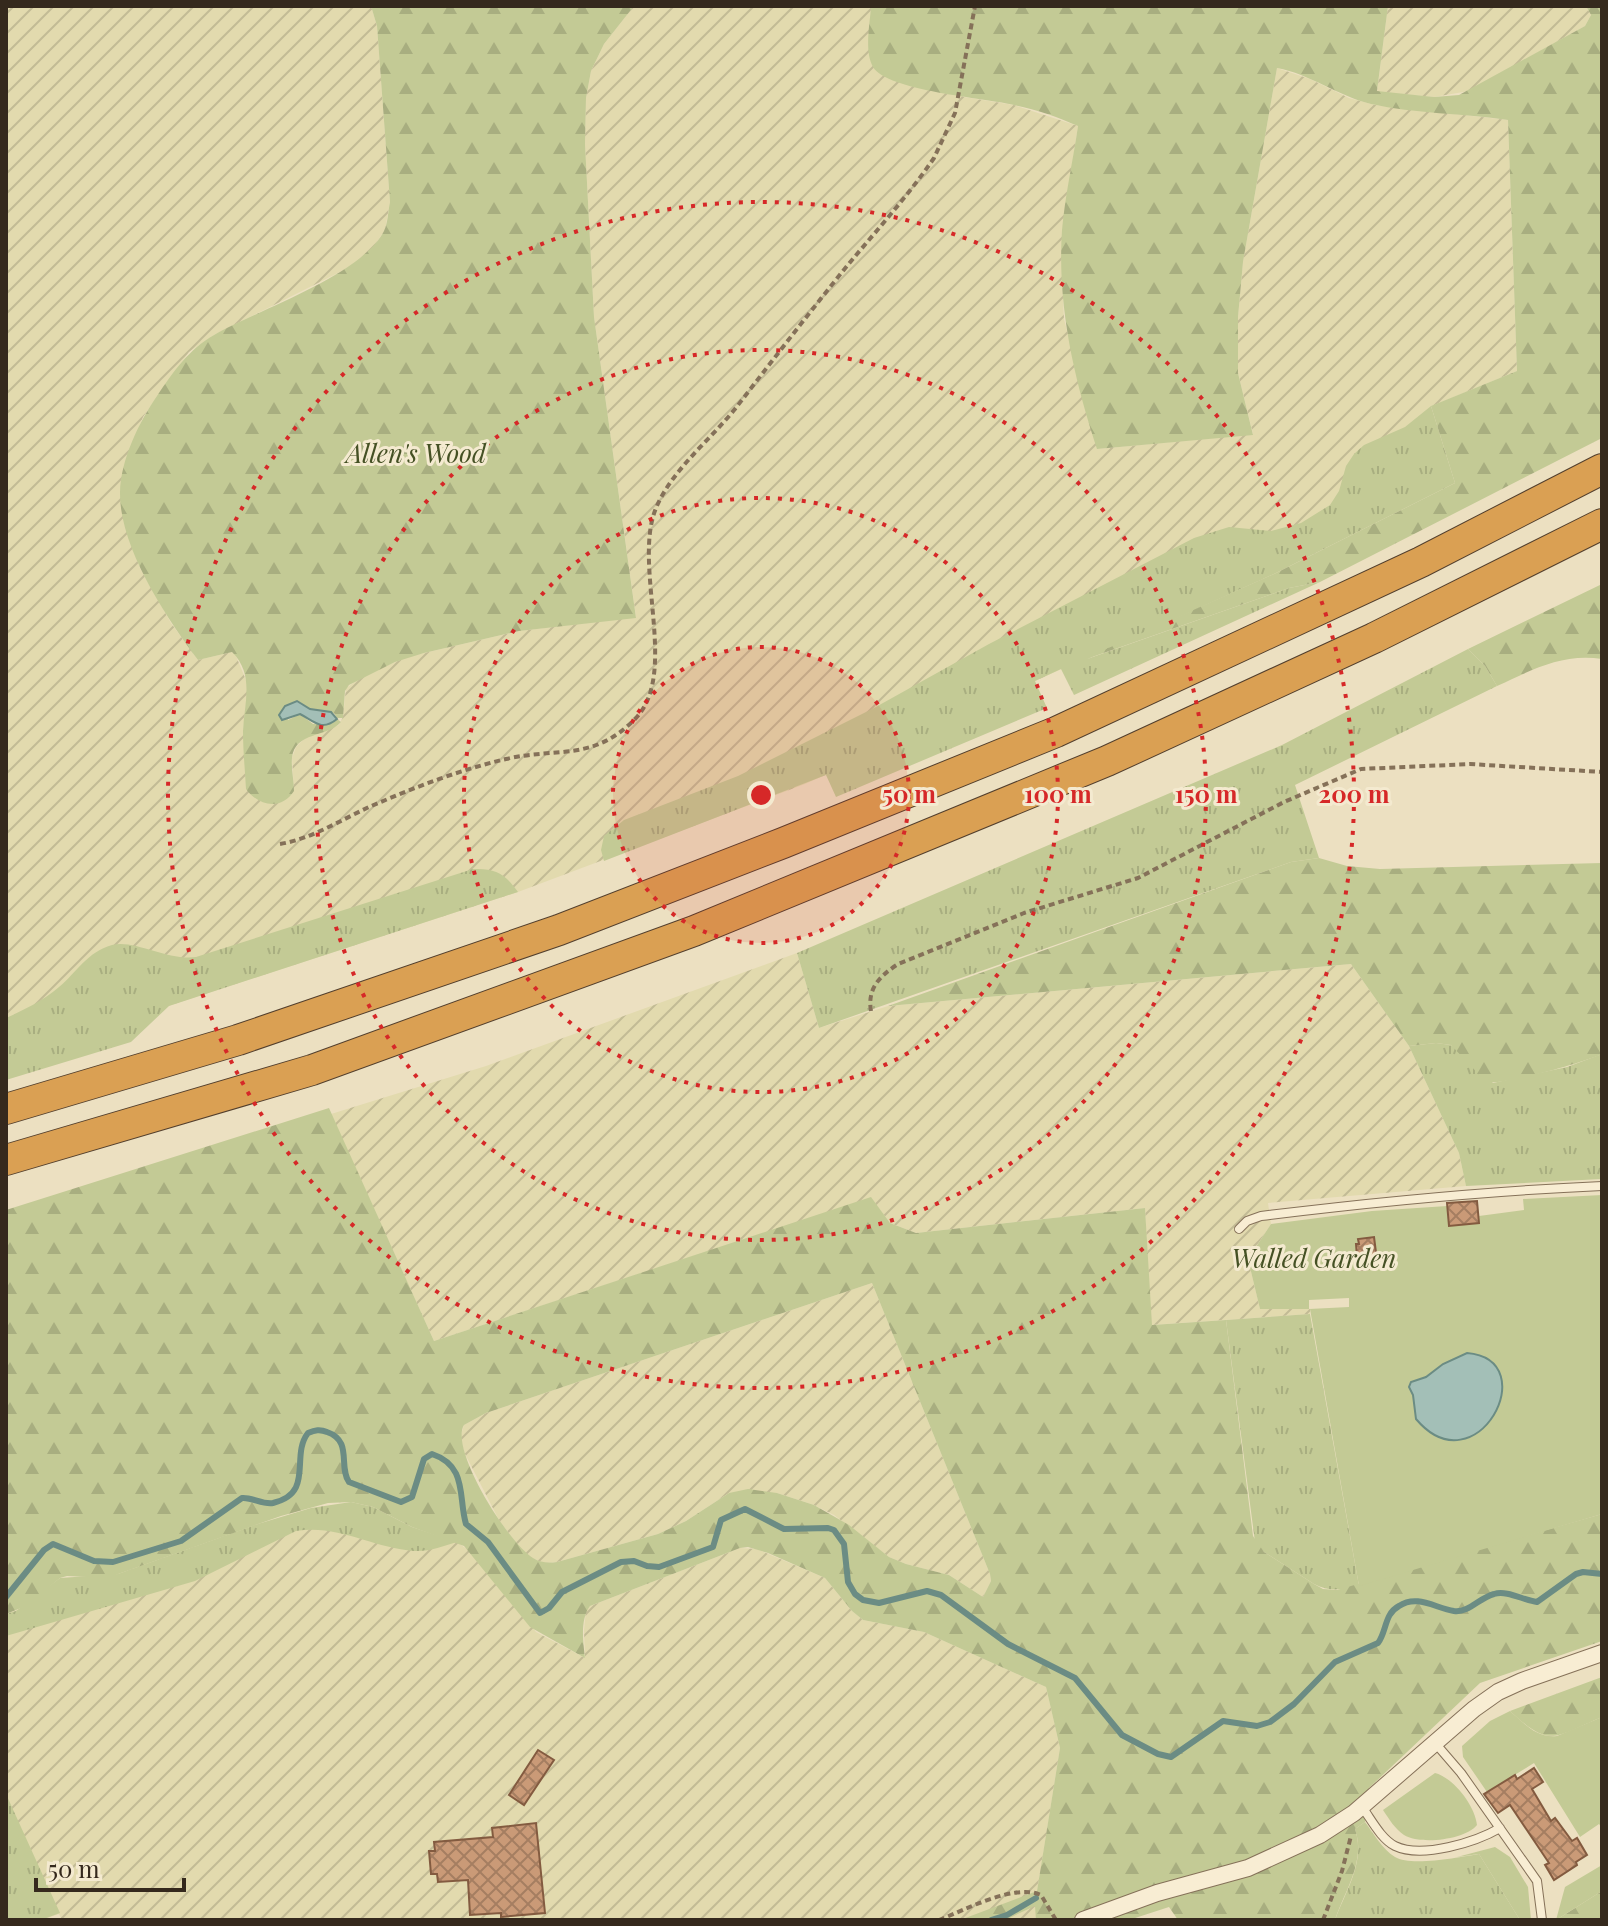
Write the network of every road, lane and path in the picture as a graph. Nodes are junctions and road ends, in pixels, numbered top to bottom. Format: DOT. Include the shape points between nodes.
graph roads {
  1 [pos="975,6"];
  2 [pos="1602,469"];
  3 [pos="1602,524"];
  4 [pos="1602,772"];
  5 [pos="280,844"];
  6 [pos="871,1011"];
  7 [pos="6,1109"];
  8 [pos="6,1160"];
  9 [pos="1602,1186"];
  10 [pos="1239,1229"];
  11 [pos="1602,1653"];
  12 [pos="1436,1744"];
  13 [pos="1358,1810"];
  14 [pos="1500,1828"];
  15 [pos="939,1920"];
  16 [pos="1056,1920"];
  17 [pos="1083,1920"];
  18 [pos="1323,1920"];
  19 [pos="1542,1920"];
  1 -- 5 [label="path" via="955,113 934,158 660,500 649,540 654,680 636,718 591,748 489,763"];
  2 -- 7 [label="highway" via="1421,562 1056,732 783,843 559,930 267,1030"];
  3 -- 8 [label="highway" via="1374,638 1107,761 694,931 312,1070"];
  4 -- 6 [label="path" via="1470,764 1348,773 1138,878 1003,920 898,964 874,984"];
  9 -- 10 [label="lane" via="1360,1204 1261,1216"];
  11 -- 12 [label="street" via="1498,1692"];
  12 -- 13 [label="street"];
  12 -- 14 [label="lane"];
  13 -- 14 [label="lane" via="1390,1842 1407,1849 1458,1845"];
  13 -- 17 [label="street" via="1320,1835 1248,1868"];
  13 -- 18 [label="path"];
  14 -- 19 [label="lane" via="1537,1881"];
  15 -- 16 [label="path" via="1025,1890 1041,1895"];
}
